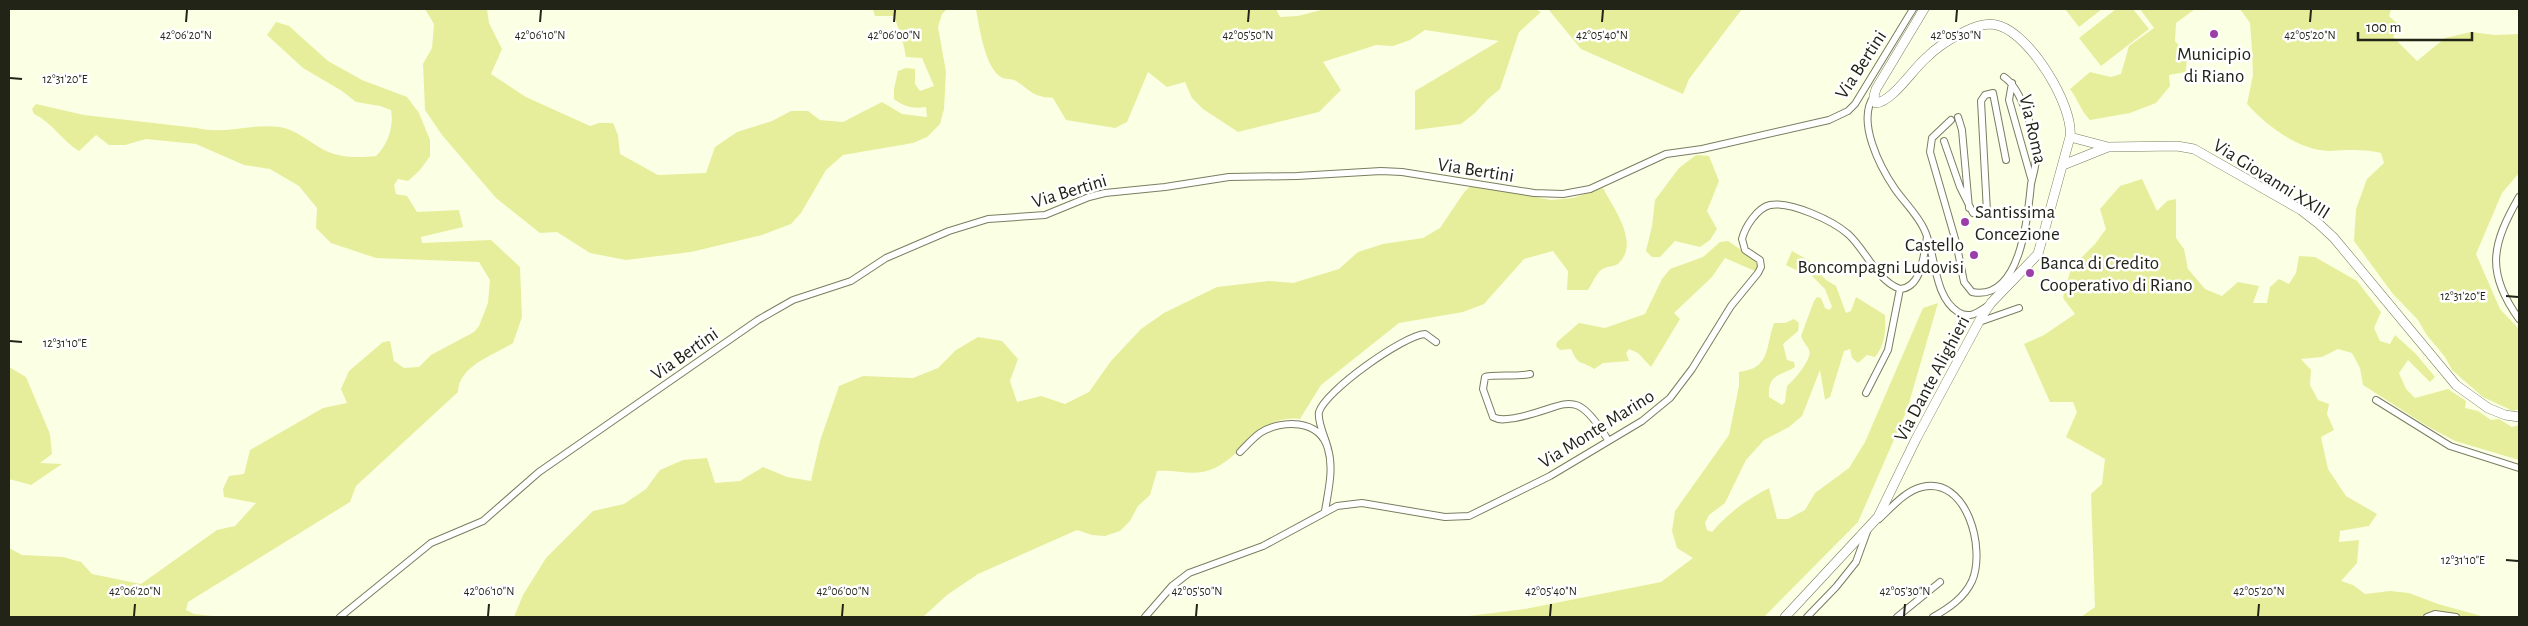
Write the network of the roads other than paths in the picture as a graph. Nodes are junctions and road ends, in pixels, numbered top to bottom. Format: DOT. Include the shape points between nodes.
graph roads {
  1 [pos="1913,9"];
  2 [pos="1924,9"];
  3 [pos="2004,77"];
  4 [pos="2012,83"];
  5 [pos="1874,96"];
  6 [pos="1958,117"];
  7 [pos="1951,120"];
  8 [pos="2070,137"];
  9 [pos="1944,141"];
  10 [pos="2108,147"];
  11 [pos="2006,160"];
  12 [pos="2063,165"];
  13 [pos="2032,181"];
  14 [pos="2519,197"];
  15 [pos="1987,212"];
  16 [pos="1927,237"];
  17 [pos="2007,282"];
  18 [pos="1900,289"];
  19 [pos="1991,303"];
  20 [pos="2019,308"];
  21 [pos="2519,319"];
  22 [pos="1979,322"];
  23 [pos="1436,342"];
  24 [pos="1530,374"];
  25 [pos="1866,393"];
  26 [pos="2376,400"];
  27 [pos="2519,417"];
  28 [pos="1608,440"];
  29 [pos="1328,449"];
  30 [pos="1240,452"];
  31 [pos="2519,468"];
  32 [pos="1325,512"];
  33 [pos="1868,530"];
  34 [pos="1940,582"];
  35 [pos="2447,616"];
  36 [pos="340,617"];
  37 [pos="1145,617"];
  38 [pos="1786,617"];
  39 [pos="1807,617"];
  40 [pos="1897,617"];
  41 [pos="1933,617"];
  42 [pos="2427,617"];
  43 [pos="2456,617"];
  1 -- 36 [label="street, Via Bertini" via="1857,101 1844,114 1702,149 1666,154 1578,192 1534,193 1388,171 1237,176 1105,193 1045,216 983,220 942,233 886,258 857,278 799,297 758,320 529,480 483,521 431,543"];
  2 -- 5 [label="main road"];
  3 -- 4 [label="street"];
  4 -- 13 [label="street, Via Roma" via="2009,100"];
  4 -- 13 [label="street" via="2024,107 2035,150"];
  5 -- 8 [label="main road" via="1876,103 1886,99 1927,56 1958,35 1979,26 1995,24 2013,33 2047,72 2066,110"];
  5 -- 16 [label="street" via="1868,120 1877,156"];
  6 -- 9 [label="street" via="1971,210"];
  7 -- 17 [label="street" via="1932,138 1930,152 1964,282 1976,293 1992,291"];
  8 -- 10 [label="main road, Via Giovanni XXIII"];
  8 -- 12 [label="main road, Via Dante Alighieri"];
  10 -- 12 [label="main road, Via Giovanni XXIII"];
  10 -- 27 [label="main road, Via Giovanni XXIII" via="2177,146 2194,150 2301,210 2334,238 2464,392 2496,412"];
  11 -- 15 [label="street" via="1993,93 1982,97"];
  12 -- 17 [label="main road, Via Dante Alighieri" via="2040,251"];
  13 -- 17 [label="street" via="2024,235"];
  14 -- 21 [label="street" via="2503,228 2495,255 2497,273"];
  16 -- 18 [label="street" via="1916,280 1907,288"];
  16 -- 19 [label="street" via="1942,287 1954,308 1970,316"];
  17 -- 19 [label="main road, Via Dante Alighieri"];
  18 -- 25 [label="street" via="1888,350"];
  18 -- 28 [label="street, Via Monte Marino" via="1885,279 1842,229 1792,207 1767,206 1755,216 1742,239 1745,250 1760,260 1758,274 1731,306 1670,398 1647,418"];
  19 -- 22 [label="main road, Via Dante Alighieri"];
  20 -- 22 [label="street"];
  22 -- 33 [label="main road, Via Dante Alighieri" via="1916,439 1887,501"];
  23 -- 29 [label="street" via="1425,334 1408,338 1336,392 1322,406 1319,414"];
  24 -- 28 [label="street" via="1516,377 1490,375 1485,378 1483,389 1493,417 1500,420 1515,418 1558,404 1575,404 1587,410"];
  26 -- 31 [label="street" via="2446,444"];
  28 -- 32 [label="street, Via Monte Marino" via="1550,476 1473,515 1445,516 1357,502"];
  29 -- 30 [label="street" via="1314,430 1293,424 1265,431"];
  29 -- 32 [label="street" via="1330,471"];
  32 -- 37 [label="street, Via Monte Marino" via="1263,546 1189,573 1172,586"];
  33 -- 38 [label="main road, Via Dante Alighieri"];
  33 -- 39 [label="street" via="1856,562"];
  33 -- 41 [label="street" via="1900,500 1919,488 1940,487 1959,502 1972,525 1978,549 1976,566 1961,598"];
  34 -- 40 [label="street"];
  35 -- 42 [label="street" via="2435,614"];
  35 -- 43 [label="street"];
}
